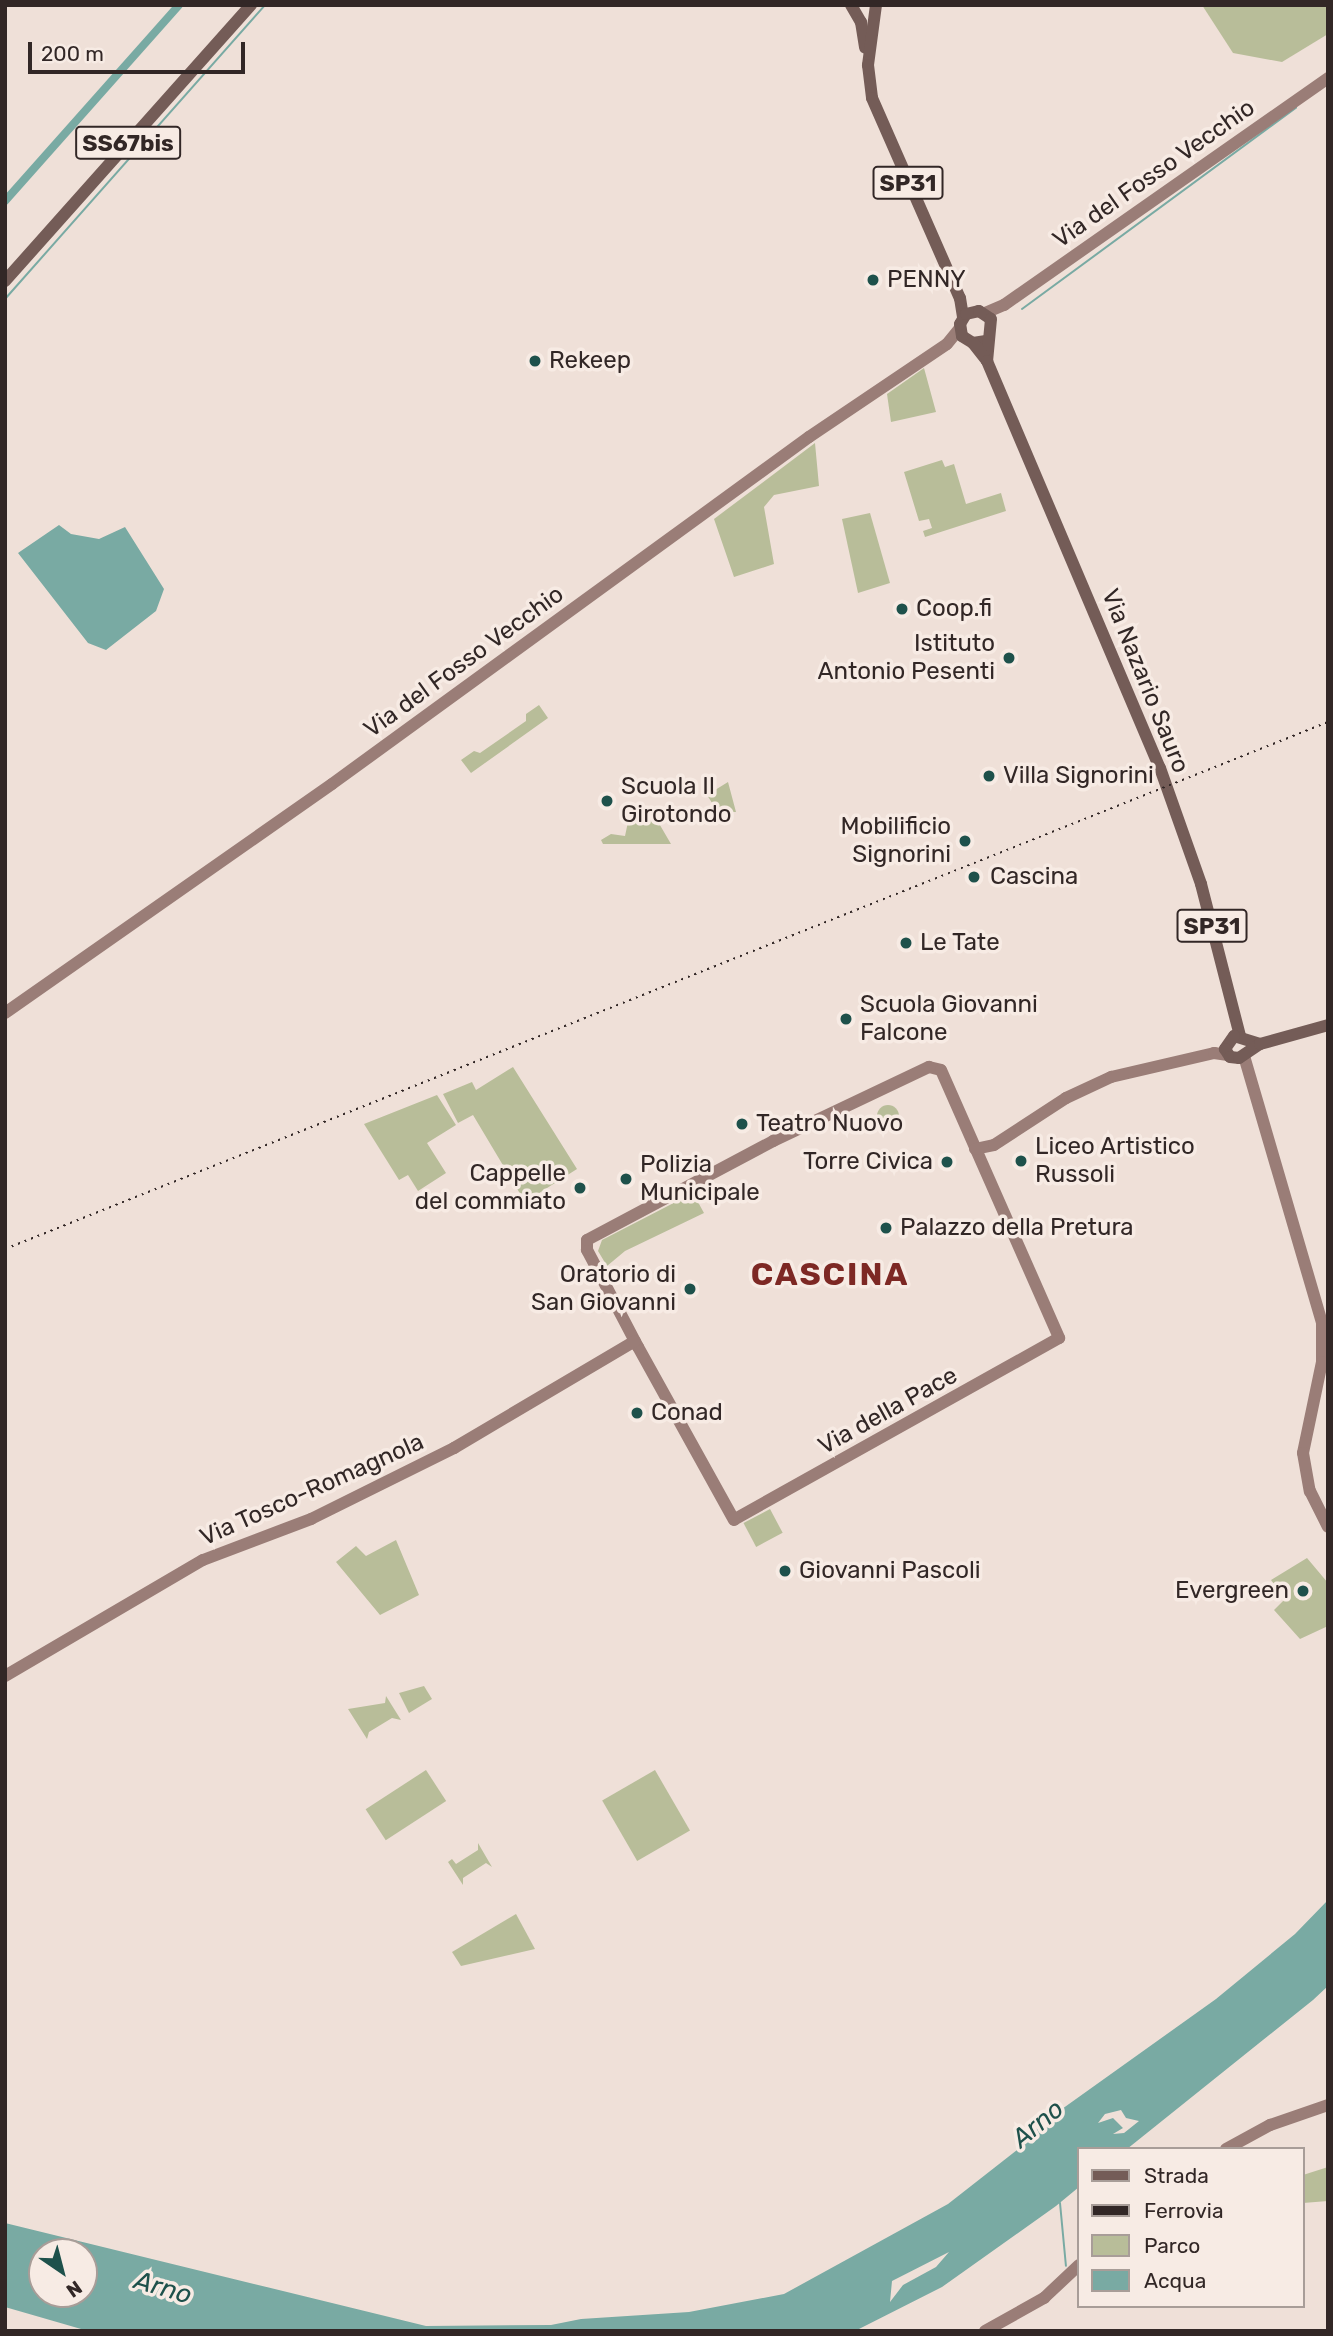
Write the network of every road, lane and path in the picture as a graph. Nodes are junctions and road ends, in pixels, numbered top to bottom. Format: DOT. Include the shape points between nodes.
graph roads {
  1 [pos="251,5"];
  2 [pos="851,5"];
  3 [pos="876,5"];
  4 [pos="868,65"];
  5 [pos="1328,78"];
  6 [pos="5,281"];
  7 [pos="975,327"];
  8 [pos="5,1013"];
  9 [pos="1328,1025"];
  10 [pos="1236,1046"];
  11 [pos="994,1145"];
  12 [pos="975,1149"];
  13 [pos="985,1170"];
  14 [pos="635,1341"];
  15 [pos="1328,1527"];
  16 [pos="5,1676"];
  17 [pos="1328,2105"];
  18 [pos="1230,2147"];
  19 [pos="1078,2266"];
  20 [pos="985,2331"];
  1 -- 6 [label="main road, SS67bis"];
  2 -- 4 [label="main road, Via Nazario Sauro" via="861,22"];
  3 -- 4 [label="main road, Via Nazario Sauro / SP31"];
  4 -- 7 [label="main road, Via Nazario Sauro / SP31" via="880,119"];
  5 -- 7 [label="main road, Via del Fosso Vecchio"];
  7 -- 8 [label="main road, Via del Fosso Vecchio" via="809,437 332,784"];
  7 -- 10 [label="main road, Via Nazario Sauro / SP31" via="1182,827 1205,898"];
  9 -- 10 [label="main road"];
  10 -- 11 [label="main road" via="1102,1081"];
  10 -- 15 [label="main road, Via Nazario Sauro" via="1322,1322 1322,1363 1303,1453 1310,1491"];
  11 -- 12 [label="main road"];
  11 -- 13 [label="main road"];
  12 -- 13 [label="main road"];
  12 -- 14 [label="main road" via="936,1067 792,1132 590,1236 587,1250"];
  13 -- 14 [label="main road, Via della Pace" via="1060,1336 734,1520"];
  14 -- 16 [label="main road, Via Tosco-Romagnola" via="454,1448 328,1511 203,1560"];
  17 -- 18 [label="main road" via="1276,2123"];
  19 -- 20 [label="main road" via="1044,2298"];
}
